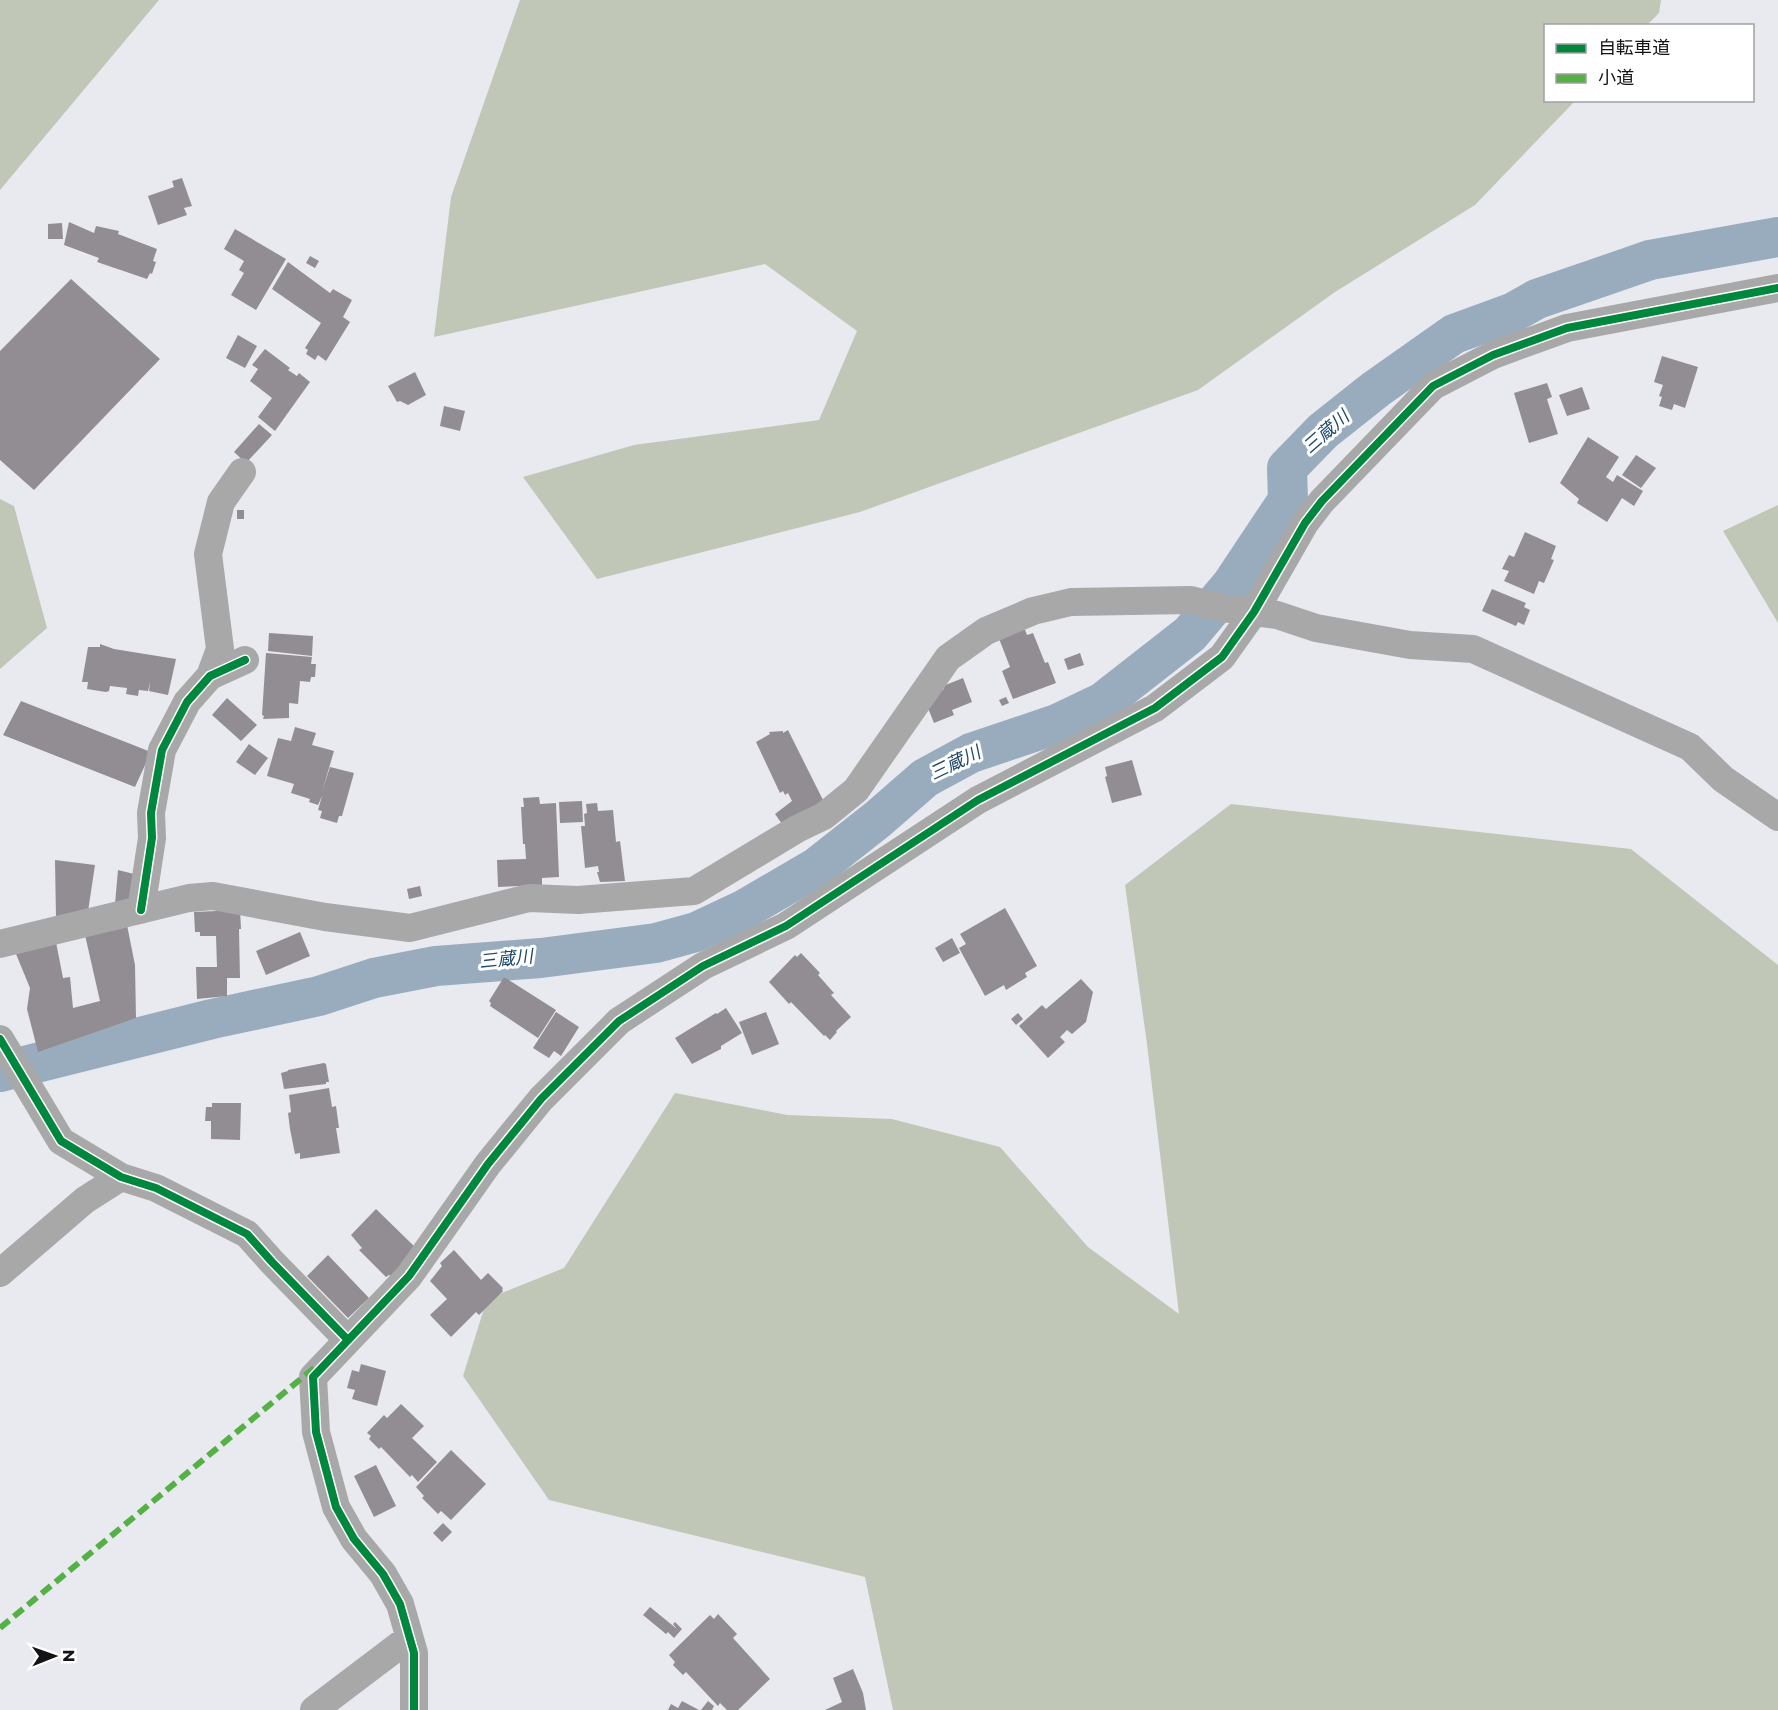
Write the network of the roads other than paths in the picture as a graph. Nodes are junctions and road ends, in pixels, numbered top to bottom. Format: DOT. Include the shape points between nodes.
graph roads {
  1 [pos="1778,288"];
  2 [pos="242,472"];
  3 [pos="1254,612"];
  4 [pos="245,660"];
  5 [pos="210,676"];
  6 [pos="1778,817"];
  7 [pos="141,910"];
  8 [pos="0,944"];
  9 [pos="1,1043"];
  10 [pos="121,1177"];
  11 [pos="0,1273"];
  12 [pos="348,1340"];
  13 [pos="409,1638"];
  14 [pos="314,1710"];
  15 [pos="414,1710"];
  1 -- 3 [label="street" via="1567,328 1493,355 1433,386 1322,501 1305,523"];
  2 -- 5 [label="street" via="221,502 208,554 220,649"];
  3 -- 6 [label="street" via="1410,645 1473,649 1690,747 1723,779"];
  3 -- 7 [label="street" via="1191,600 1071,602 1033,611 986,631 948,658 856,790 824,816 694,891 578,900 529,898 410,928 213,896 189,897"];
  3 -- 12 [label="street" via="1222,657 1155,708 978,800 786,926 703,966 619,1021 541,1099 409,1276"];
  4 -- 5 [label="street"];
  5 -- 7 [label="street" via="187,702 162,750"];
  7 -- 8 [label="street"];
  9 -- 10 [label="street" via="61,1141"];
  10 -- 11 [label="street" via="85,1200"];
  10 -- 12 [label="street" via="156,1188 248,1234"];
  12 -- 13 [label="street" via="313,1377 316,1432 336,1507 400,1604"];
  13 -- 14 [label="street"];
  13 -- 15 [label="street" via="414,1653"];
}
